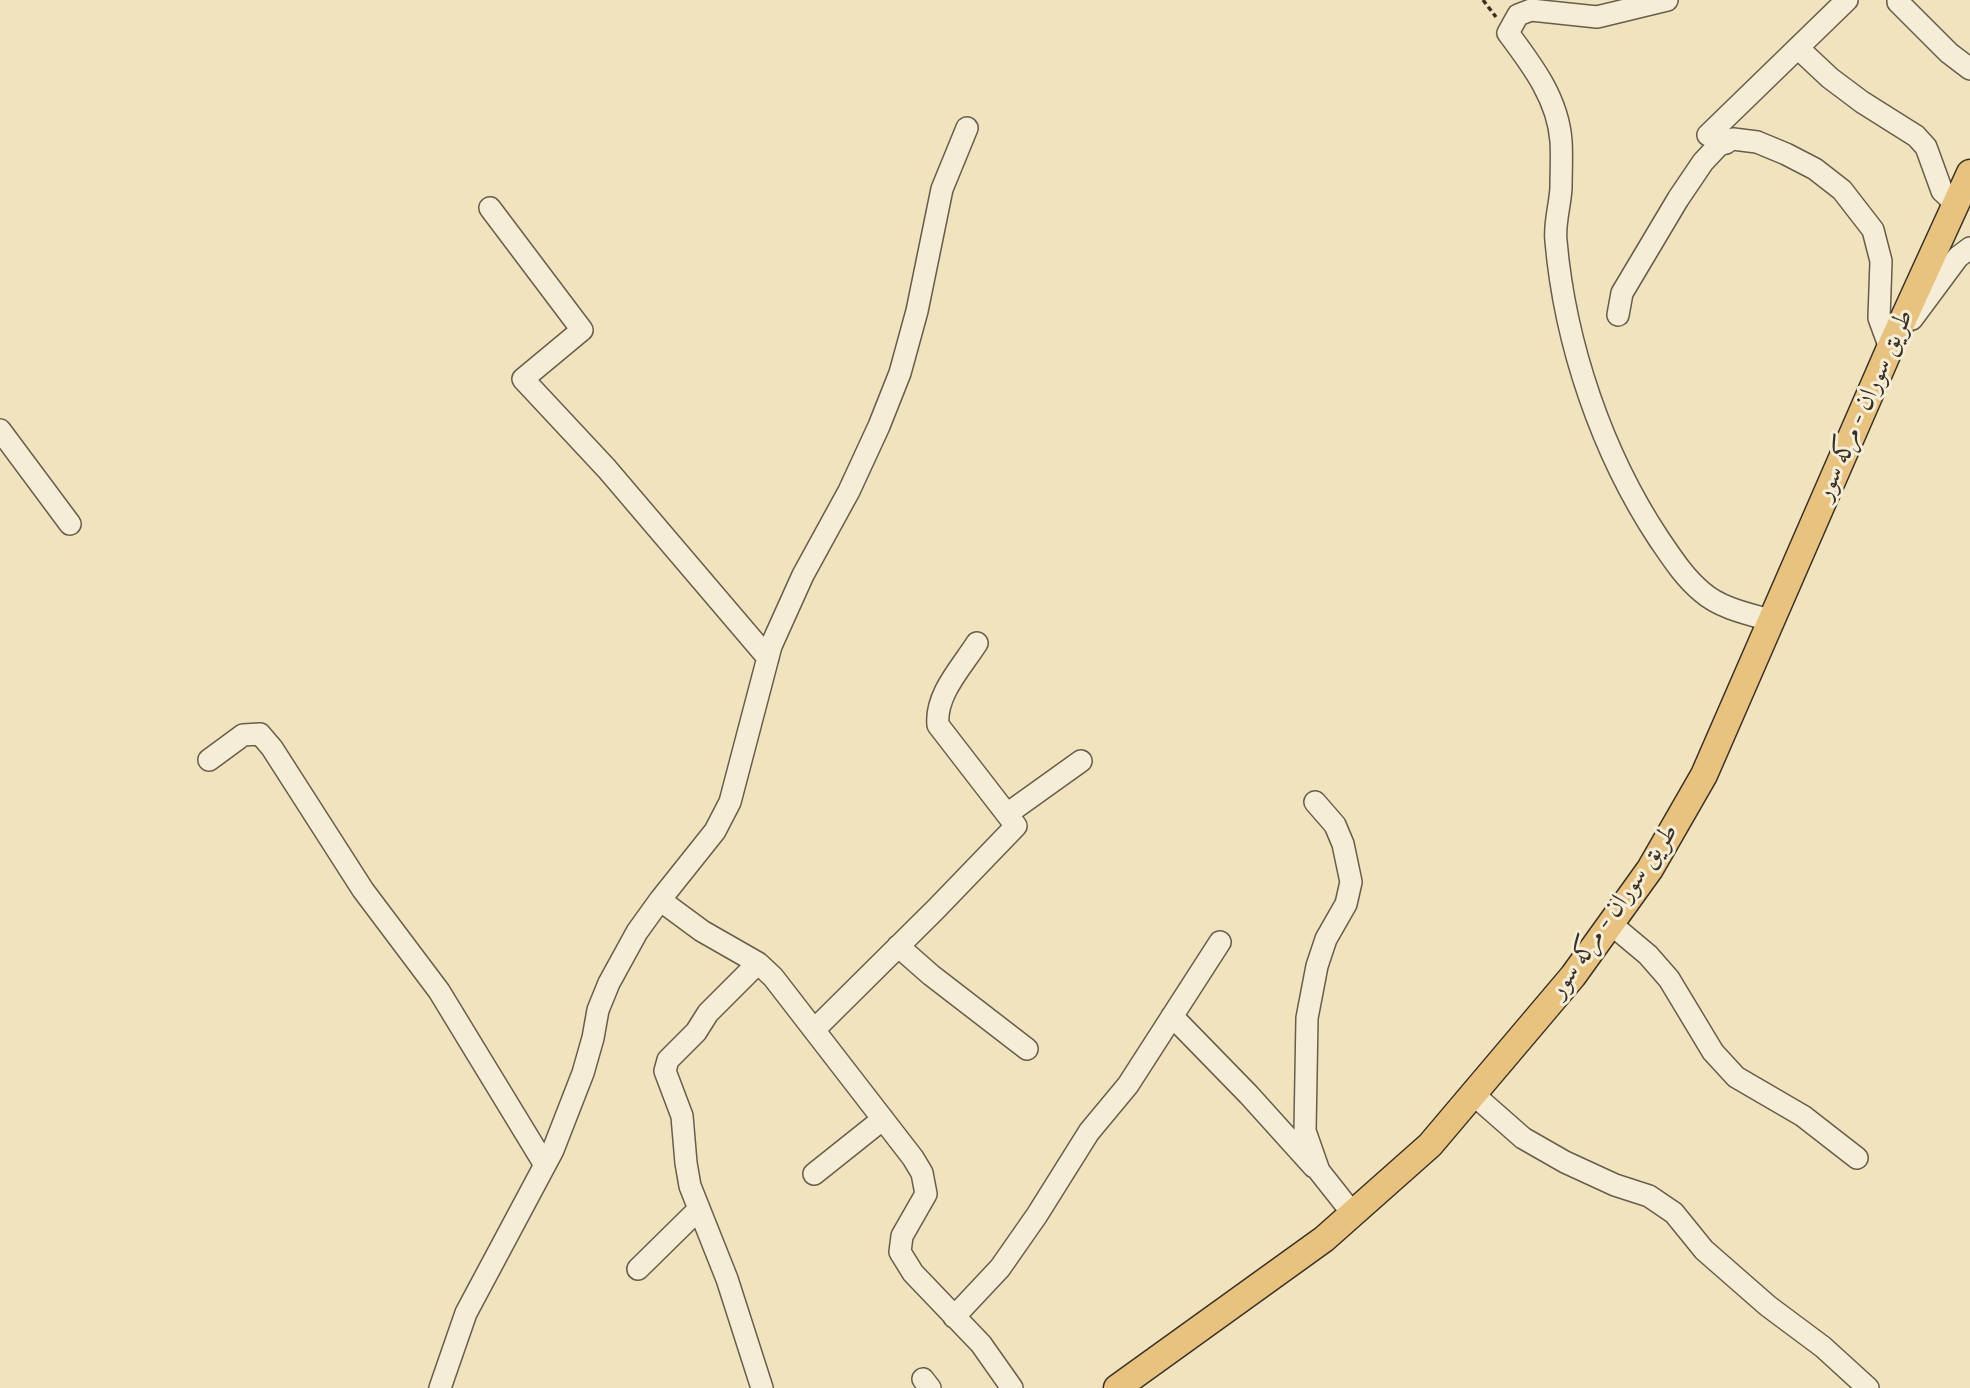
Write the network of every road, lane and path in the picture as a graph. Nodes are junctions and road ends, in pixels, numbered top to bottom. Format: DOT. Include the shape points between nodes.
graph roads {
  1 [pos="1667,0"];
  2 [pos="1847,0"];
  3 [pos="1898,2"];
  4 [pos="1798,48"];
  5 [pos="1970,69"];
  6 [pos="967,128"];
  7 [pos="1726,142"];
  8 [pos="1970,173"];
  9 [pos="1956,204"];
  10 [pos="490,208"];
  11 [pos="1970,248"];
  12 [pos="1618,316"];
  13 [pos="1889,348"];
  14 [pos="0,430"];
  15 [pos="70,524"];
  16 [pos="1770,620"];
  17 [pos="977,643"];
  18 [pos="768,658"];
  19 [pos="209,760"];
  20 [pos="1081,761"];
  21 [pos="1315,802"];
  22 [pos="1007,814"];
  23 [pos="660,900"];
  24 [pos="1611,924"];
  25 [pos="1220,942"];
  26 [pos="898,946"];
  27 [pos="758,964"];
  28 [pos="1172,1016"];
  29 [pos="814,1030"];
  30 [pos="1027,1049"];
  31 [pos="1473,1094"];
  32 [pos="883,1119"];
  33 [pos="1857,1158"];
  34 [pos="545,1165"];
  35 [pos="1319,1171"];
  36 [pos="814,1174"];
  37 [pos="699,1209"];
  38 [pos="1353,1214"];
  39 [pos="638,1269"];
  40 [pos="954,1317"];
  41 [pos="440,1388"];
  42 [pos="762,1388"];
  43 [pos="1012,1388"];
  44 [pos="1117,1388"];
  45 [pos="1868,1388"];
  1 -- 16 [label="street" via="1597,18 1531,10 1518,15 1508,33 1549,94 1561,139 1555,238 1571,327 1596,419 1638,508 1677,566 1704,594"];
  2 -- 4 [label="street"];
  3 -- 5 [label="street"];
  4 -- 7 [label="street" via="1707,135"];
  4 -- 9 [label="street" via="1830,78 1916,136 1926,147 1942,191"];
  6 -- 18 [label="street" via="942,189 900,373"];
  7 -- 12 [label="street" via="1703,162 1678,199 1622,293"];
  7 -- 13 [label="street" via="1757,142 1815,169 1861,213 1873,230 1881,261 1879,318"];
  8 -- 9 [label="main road, طريق سوران - مركه سور"];
  9 -- 13 [label="main road, طريق سوران - مركه سور"];
  10 -- 18 [label="street" via="582,330 523,379 607,469"];
  11 -- 13 [label="street" via="1958,257"];
  13 -- 16 [label="main road, طريق سوران - مركه سور"];
  14 -- 15 [label="street"];
  16 -- 24 [label="main road, طريق سوران - مركه سور" via="1704,775 1650,869"];
  17 -- 22 [label="street" via="936,710 938,725"];
  18 -- 23 [label="street" via="730,802 715,831"];
  19 -- 34 [label="street" via="243,735 260,734 272,748 363,890 439,991"];
  20 -- 22 [label="street"];
  21 -- 35 [label="street" via="1335,825 1351,882 1346,904 1317,966 1307,1018 1305,1131"];
  22 -- 26 [label="street" via="1016,825"];
  23 -- 27 [label="street"];
  23 -- 34 [label="street" via="609,983 583,1073"];
  24 -- 31 [label="main road, طريق سوران - مركه سور"];
  24 -- 33 [label="street" via="1669,979 1713,1052 1736,1077 1803,1116"];
  25 -- 28 [label="street"];
  26 -- 29 [label="street"];
  26 -- 30 [label="street"];
  27 -- 29 [label="street"];
  27 -- 37 [label="street" via="708,1013 668,1060 665,1071 682,1116 690,1186"];
  28 -- 35 [label="street"];
  28 -- 40 [label="street" via="1000,1268"];
  29 -- 32 [label="street"];
  31 -- 38 [label="main road, طريق سوران - مركه سور" via="1430,1145"];
  31 -- 45 [label="street" via="1523,1138 1565,1162 1649,1196 1674,1213 1704,1250"];
  32 -- 36 [label="street"];
  32 -- 40 [label="street" via="922,1173 926,1194 902,1236 900,1252"];
  34 -- 41 [label="street" via="466,1313"];
  35 -- 38 [label="street"];
  37 -- 39 [label="street"];
  37 -- 42 [label="street"];
  38 -- 44 [label="main road, طريق سوران - مركه سور"];
  40 -- 43 [label="street" via="981,1344"];
}
